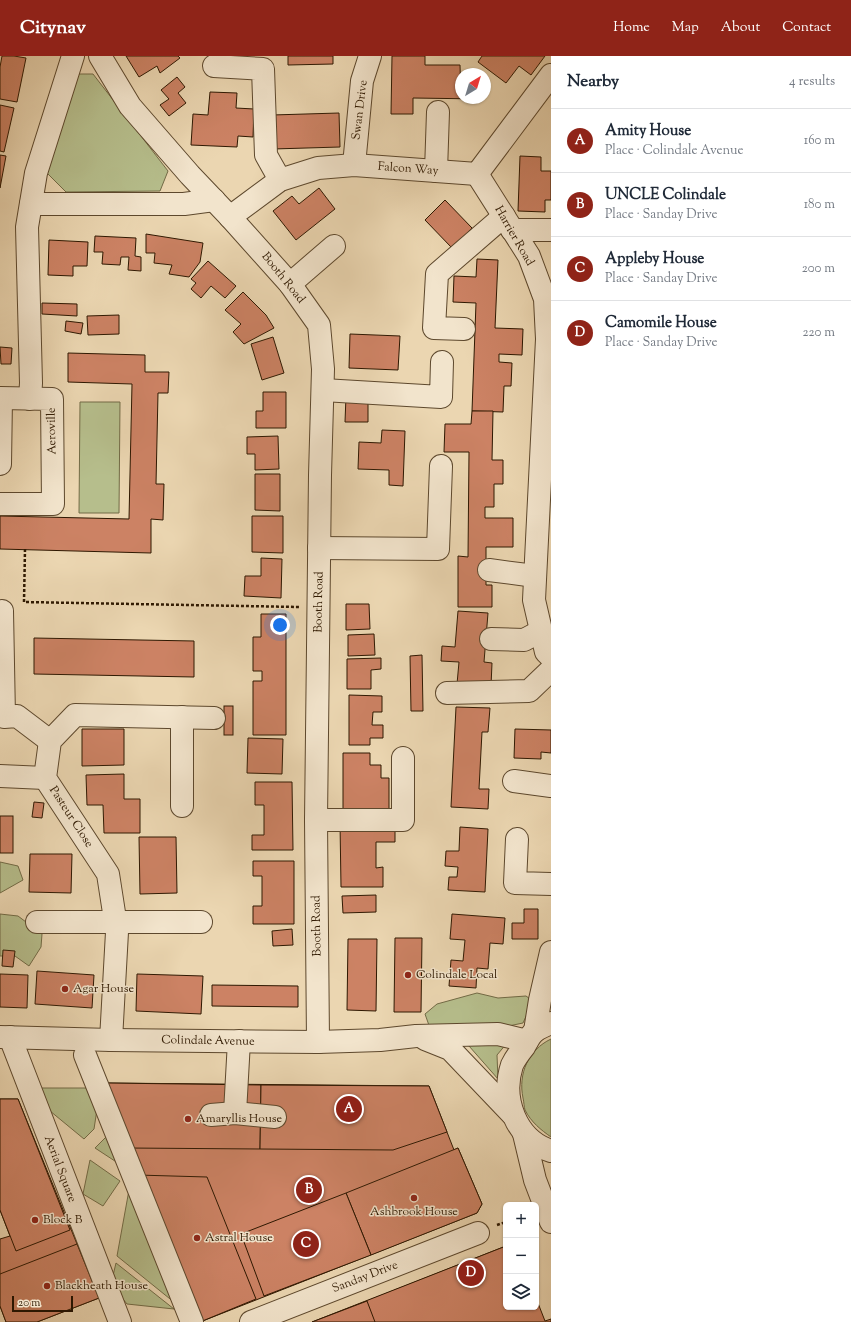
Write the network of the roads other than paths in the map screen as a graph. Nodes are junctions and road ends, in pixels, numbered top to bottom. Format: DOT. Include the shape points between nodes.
graph roads {
  1 [pos="73,56"];
  2 [pos="100,56"];
  3 [pos="370,56"];
  4 [pos="214,66"];
  5 [pos="551,75"];
  6 [pos="438,112"];
  7 [pos="354,166"];
  8 [pos="436,171"];
  9 [pos="477,174"];
  10 [pos="280,180"];
  11 [pos="214,200"];
  12 [pos="31,204"];
  13 [pos="230,217"];
  14 [pos="508,223"];
  15 [pos="551,230"];
  16 [pos="334,246"];
  17 [pos="290,284"];
  18 [pos="464,329"];
  19 [pos="549,339"];
  20 [pos="442,362"];
  21 [pos="323,390"];
  22 [pos="30,399"];
  23 [pos="0,464"];
  24 [pos="441,466"];
  25 [pos="545,497"];
  26 [pos="0,504"];
  27 [pos="320,548"];
  28 [pos="489,570"];
  29 [pos="535,576"];
  30 [pos="543,605"];
  31 [pos="2,612"];
  32 [pos="541,631"];
  33 [pos="492,639"];
  34 [pos="551,657"];
  35 [pos="551,670"];
  36 [pos="447,693"];
  37 [pos="182,717"];
  38 [pos="214,718"];
  39 [pos="50,741"];
  40 [pos="403,758"];
  41 [pos="0,776"];
  42 [pos="45,778"];
  43 [pos="514,781"];
  44 [pos="551,786"];
  45 [pos="182,806"];
  46 [pos="316,820"];
  47 [pos="517,839"];
  48 [pos="551,884"];
  49 [pos="37,922"];
  50 [pos="115,922"];
  51 [pos="201,922"];
  52 [pos="551,954"];
  53 [pos="538,1032"];
  54 [pos="416,1036"];
  55 [pos="5,1037"];
  56 [pos="111,1040"];
  57 [pos="239,1041"];
  58 [pos="318,1042"];
  59 [pos="84,1055"];
  60 [pos="235,1113"];
  61 [pos="512,1114"];
  62 [pos="211,1115"];
  63 [pos="275,1117"];
  64 [pos="524,1134"];
  65 [pos="551,1151"];
  66 [pos="551,1222"];
  67 [pos="478,1233"];
  68 [pos="120,1322"];
  69 [pos="192,1322"];
  70 [pos="251,1322"];
  1 -- 12 [label="street" via="36,173"];
  2 -- 11 [label="street, Booth Road" via="130,106"];
  3 -- 7 [label="street, Swan Drive" via="362,81"];
  4 -- 10 [label="street" via="262,69 266,155"];
  5 -- 9 [label="street"];
  6 -- 8 [label="street"];
  7 -- 8 [label="street, Falcon Way"];
  7 -- 10 [label="street, Falcon Way" via="318,168"];
  8 -- 9 [label="street, Falcon Way"];
  9 -- 14 [label="street, Harrier Road"];
  10 -- 13 [label="street, Falcon Way"];
  11 -- 12 [label="street" via="184,204"];
  11 -- 13 [label="street, Booth Road"];
  12 -- 22 [label="street" via="27,227"];
  13 -- 17 [label="street, Booth Road"];
  14 -- 15 [label="street"];
  14 -- 18 [label="street" via="437,274 434,328"];
  14 -- 19 [label="street, Harrier Road" via="529,256 545,299"];
  16 -- 17 [label="street"];
  17 -- 21 [label="street, Booth Road" via="319,325 324,369"];
  19 -- 25 [label="street, Harrier Road"];
  20 -- 21 [label="street" via="441,397"];
  21 -- 27 [label="street, Booth Road"];
  22 -- 23 [label="street, Aeroville" via="1,398"];
  22 -- 26 [label="street, Aeroville" via="52,399 53,504"];
  24 -- 27 [label="street" via="438,549"];
  25 -- 29 [label="street, Harrier Road"];
  27 -- 46 [label="street, Booth Road"];
  28 -- 29 [label="street"];
  29 -- 30 [label="street, Harrier Road"];
  30 -- 32 [label="street, Harrier Road"];
  31 -- 39 [label="street" via="4,717 17,716"];
  32 -- 33 [label="street" via="524,640"];
  32 -- 34 [label="street, Harrier Road" via="546,652"];
  35 -- 36 [label="street" via="530,691"];
  37 -- 38 [label="street"];
  37 -- 39 [label="street" via="75,716"];
  37 -- 45 [label="street"];
  39 -- 42 [label="street, Pasteur Close"];
  40 -- 46 [label="street" via="403,820"];
  41 -- 42 [label="street"];
  42 -- 50 [label="street, Pasteur Close" via="108,874"];
  43 -- 44 [label="street"];
  46 -- 58 [label="street, Booth Road"];
  47 -- 48 [label="street" via="515,883"];
  49 -- 50 [label="street"];
  50 -- 51 [label="street"];
  50 -- 56 [label="street, Pasteur Close" via="117,932"];
  52 -- 53 [label="street" via="540,1000"];
  53 -- 54 [label="street, Colindale Avenue"];
  53 -- 61 [label="street" via="513,1064 508,1092"];
  54 -- 58 [label="street, Colindale Avenue"];
  54 -- 61 [label="street, Colindale Avenue" via="450,1049"];
  55 -- 56 [label="street, Colindale Avenue"];
  55 -- 68 [label="street, Aerial Square"];
  56 -- 57 [label="street, Colindale Avenue"];
  57 -- 58 [label="street, Colindale Avenue"];
  57 -- 60 [label="street"];
  59 -- 69 [label="street"];
  60 -- 62 [label="street"];
  60 -- 63 [label="street"];
  61 -- 64 [label="street"];
  64 -- 65 [label="street" via="542,1148"];
  64 -- 66 [label="street" via="534,1180"];
  67 -- 70 [label="street, Sanday Drive"];
}
